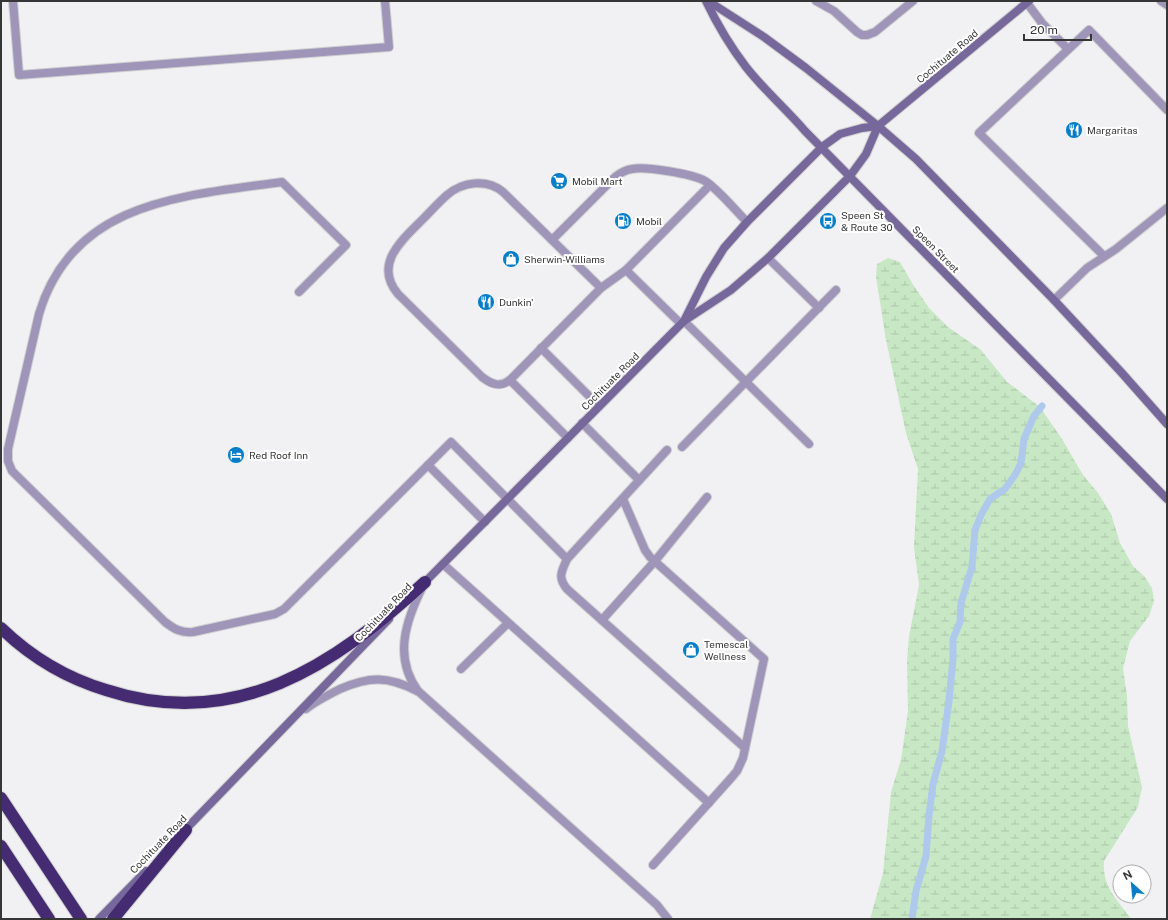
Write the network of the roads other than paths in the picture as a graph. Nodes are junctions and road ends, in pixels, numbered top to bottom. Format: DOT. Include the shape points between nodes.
graph roads {
  1 [pos="13,1"];
  2 [pos="386,1"];
  3 [pos="707,1"];
  4 [pos="912,1"];
  5 [pos="1161,1"];
  6 [pos="822,2"];
  7 [pos="1028,2"];
  8 [pos="1167,5"];
  9 [pos="1068,49"];
  10 [pos="1167,110"];
  11 [pos="878,126"];
  12 [pos="822,147"];
  13 [pos="850,176"];
  14 [pos="710,186"];
  15 [pos="1167,208"];
  16 [pos="747,222"];
  17 [pos="552,240"];
  18 [pos="1104,256"];
  19 [pos="768,258"];
  20 [pos="626,270"];
  21 [pos="601,288"];
  22 [pos="836,290"];
  23 [pos="299,292"];
  24 [pos="1054,300"];
  25 [pos="819,308"];
  26 [pos="682,322"];
  27 [pos="541,348"];
  28 [pos="510,380"];
  29 [pos="746,382"];
  30 [pos="600,406"];
  31 [pos="582,423"];
  32 [pos="1167,424"];
  33 [pos="568,438"];
  34 [pos="809,444"];
  35 [pos="682,447"];
  36 [pos="667,450"];
  37 [pos="428,465"];
  38 [pos="639,480"];
  39 [pos="707,497"];
  40 [pos="508,498"];
  41 [pos="623,499"];
  42 [pos="1167,499"];
  43 [pos="485,522"];
  44 [pos="567,559"];
  45 [pos="655,561"];
  46 [pos="442,564"];
  47 [pos="425,582"];
  48 [pos="602,620"];
  49 [pos="508,623"];
  50 [pos="1,628"];
  51 [pos="461,669"];
  52 [pos="418,691"];
  53 [pos="297,715"];
  54 [pos="745,748"];
  55 [pos="1,798"];
  56 [pos="709,803"];
  57 [pos="186,830"];
  58 [pos="1,846"];
  59 [pos="653,865"];
  60 [pos="49,919"];
  61 [pos="81,919"];
  62 [pos="99,919"];
  63 [pos="113,919"];
  64 [pos="668,919"];
  1 -- 2 [label="lane" via="19,75 389,47"];
  3 -- 11 [label="main road, Speen Street" via="785,52"];
  3 -- 12 [label="main road, Speen Street" via="725,36 747,68"];
  4 -- 6 [label="lane" via="875,32 867,35 857,32"];
  5 -- 8 [label="lane"];
  7 -- 9 [label="lane" via="1042,23"];
  7 -- 11 [label="main road, Cochituate Road"];
  9 -- 10 [label="lane" via="1089,30"];
  9 -- 18 [label="lane" via="978,133"];
  11 -- 12 [label="main road, Cochituate Road" via="840,134"];
  11 -- 13 [label="main road, Cochituate Road" via="866,154"];
  11 -- 24 [label="main road, Speen Street" via="916,159"];
  12 -- 13 [label="main road, Speen Street"];
  12 -- 16 [label="main road, Cochituate Road"];
  13 -- 19 [label="main road, Cochituate Road"];
  13 -- 42 [label="main road, Speen Street"];
  14 -- 16 [label="lane"];
  14 -- 17 [label="lane" via="692,176 642,168 630,169 615,176"];
  14 -- 20 [label="lane"];
  15 -- 18 [label="lane" via="1121,246"];
  16 -- 26 [label="main road, Cochituate Road" via="714,263"];
  17 -- 21 [label="lane"];
  17 -- 28 [label="lane" via="500,188 478,183 461,187 448,195 399,244 390,261 391,283 404,300 486,381 496,385"];
  18 -- 24 [label="lane" via="1081,272"];
  19 -- 25 [label="lane"];
  19 -- 26 [label="main road, Cochituate Road" via="731,290"];
  20 -- 21 [label="lane"];
  20 -- 26 [label="lane"];
  21 -- 27 [label="lane"];
  22 -- 25 [label="lane"];
  23 -- 37 [label="lane" via="346,244 282,182 170,199 134,211 104,227 66,260 44,300 8,449 8,461 12,470 165,622 178,631 188,632 275,614 284,609"];
  24 -- 32 [label="main road, Speen Street"];
  25 -- 29 [label="lane"];
  26 -- 29 [label="lane"];
  26 -- 30 [label="main road, Cochituate Road"];
  27 -- 28 [label="lane"];
  27 -- 30 [label="lane"];
  28 -- 33 [label="lane"];
  29 -- 34 [label="lane"];
  29 -- 35 [label="lane"];
  30 -- 31 [label="main road, Cochituate Road"];
  31 -- 33 [label="main road, Cochituate Road"];
  31 -- 38 [label="lane"];
  33 -- 40 [label="main road, Cochituate Road"];
  36 -- 38 [label="lane"];
  37 -- 40 [label="lane" via="451,442"];
  37 -- 43 [label="lane"];
  38 -- 41 [label="lane"];
  39 -- 45 [label="lane"];
  40 -- 43 [label="main road, Cochituate Road"];
  40 -- 44 [label="lane"];
  41 -- 44 [label="lane"];
  41 -- 45 [label="lane" via="645,550"];
  43 -- 46 [label="main road, Cochituate Road"];
  44 -- 48 [label="lane" via="561,575 563,584"];
  45 -- 48 [label="lane"];
  45 -- 54 [label="lane" via="764,659"];
  46 -- 47 [label="main road, Cochituate Road"];
  46 -- 49 [label="lane"];
  47 -- 50 [label="highway" via="361,636 312,668 269,688 220,701 170,703 134,698 101,689 39,660"];
  47 -- 52 [label="lane" via="410,615 404,644 408,676"];
  47 -- 53 [label="main road, Cochituate Road"];
  48 -- 54 [label="lane"];
  49 -- 51 [label="lane"];
  49 -- 56 [label="lane"];
  52 -- 53 [label="lane" via="390,680 368,679 322,697"];
  52 -- 64 [label="lane" via="657,905"];
  53 -- 57 [label="main road, Cochituate Road"];
  54 -- 56 [label="lane" via="737,771"];
  55 -- 61 [label="highway"];
  56 -- 59 [label="lane"];
  57 -- 62 [label="main road, Cochituate Road"];
  57 -- 63 [label="highway"];
  58 -- 60 [label="highway"];
}
